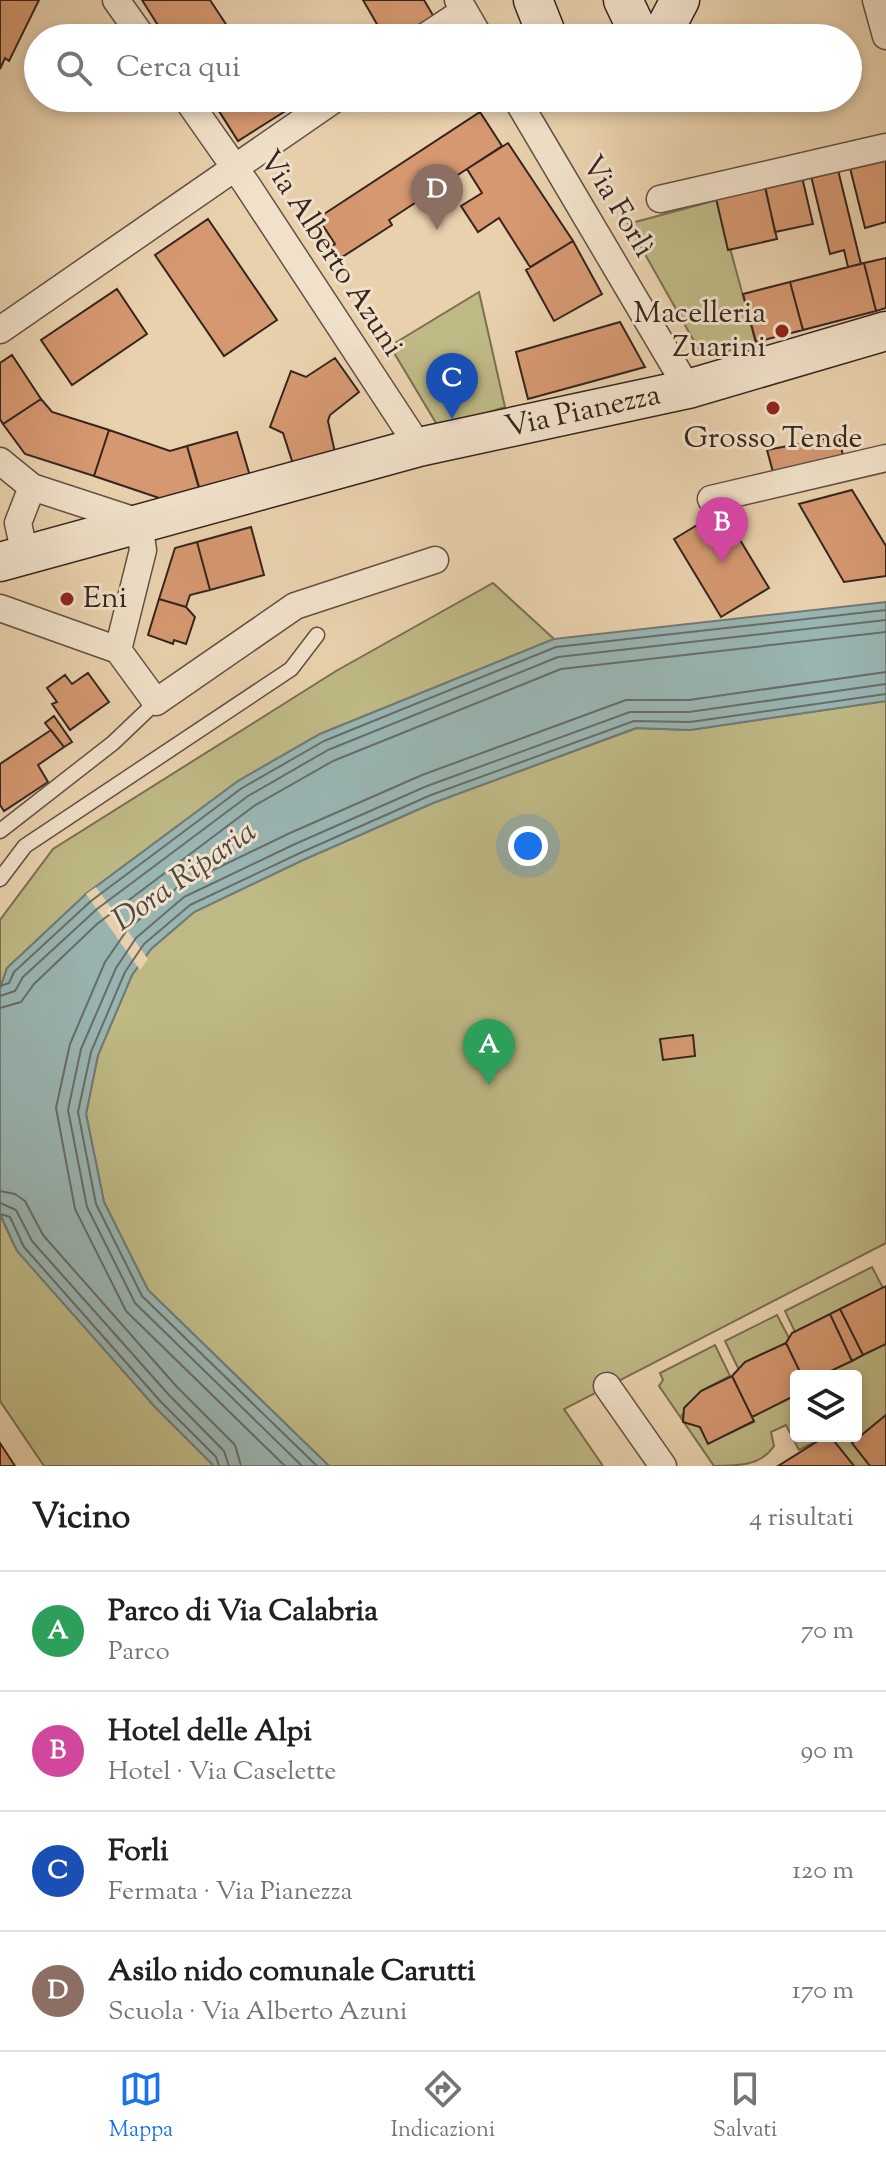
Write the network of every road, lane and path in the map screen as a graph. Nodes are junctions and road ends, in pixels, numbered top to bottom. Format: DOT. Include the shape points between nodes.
graph roads {
  1 [pos="116,0"];
  2 [pos="533,0"];
  3 [pos="623,0"];
  4 [pos="680,0"];
  5 [pos="876,0"];
  6 [pos="461,5"];
  7 [pos="133,24"];
  8 [pos="439,24"];
  9 [pos="472,24"];
  10 [pos="542,24"];
  11 [pos="634,24"];
  12 [pos="667,24"];
  13 [pos="886,36"];
  14 [pos="196,112"];
  15 [pos="316,112"];
  16 [pos="524,112"];
  17 [pos="886,147"];
  18 [pos="235,167"];
  19 [pos="660,199"];
  20 [pos="0,330"];
  21 [pos="886,331"];
  22 [pos="688,389"];
  23 [pos="419,447"];
  24 [pos="886,458"];
  25 [pos="0,461"];
  26 [pos="32,487"];
  27 [pos="711,499"];
  28 [pos="139,522"];
  29 [pos="12,558"];
  30 [pos="435,560"];
  31 [pos="0,608"];
  32 [pos="317,635"];
  33 [pos="118,650"];
  34 [pos="156,702"];
  35 [pos="0,831"];
  36 [pos="0,879"];
  37 [pos="607,1386"];
  38 [pos="663,1466"];
  1 -- 7 [label="street"];
  2 -- 10 [label="street"];
  3 -- 11 [label="street"];
  4 -- 12 [label="street"];
  5 -- 13 [label="street"];
  6 -- 8 [label="street"];
  6 -- 9 [label="street"];
  14 -- 18 [label="street, Via Alberto Azuni"];
  15 -- 18 [label="street"];
  16 -- 22 [label="street, Via Forlì"];
  17 -- 19 [label="street"];
  18 -- 20 [label="street"];
  18 -- 23 [label="street, Via Alberto Azuni"];
  21 -- 22 [label="street, Via Pianezza"];
  22 -- 23 [label="street, Via Pianezza"];
  23 -- 28 [label="street, Via Pianezza"];
  24 -- 27 [label="street"];
  25 -- 26 [label="street"];
  26 -- 28 [label="street"];
  26 -- 29 [label="street"];
  28 -- 29 [label="street, Via Pianezza"];
  28 -- 33 [label="street" via="143,550"];
  30 -- 34 [label="street" via="295,606"];
  31 -- 33 [label="street"];
  32 -- 36 [label="lane" via="291,669 25,846"];
  33 -- 34 [label="street"];
  34 -- 35 [label="lane" via="113,743"];
  37 -- 38 [label="street"];
}
